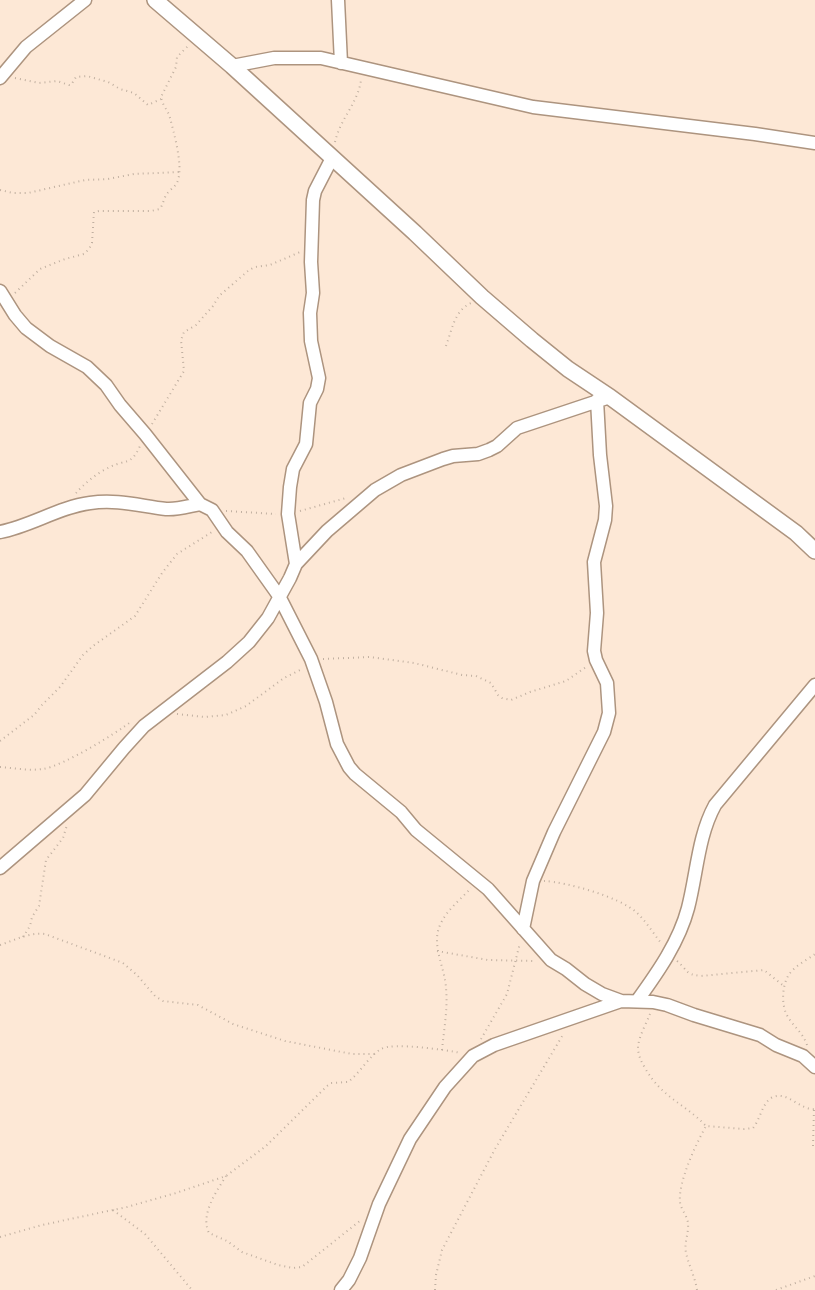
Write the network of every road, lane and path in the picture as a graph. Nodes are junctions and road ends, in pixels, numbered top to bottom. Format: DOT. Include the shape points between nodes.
graph roads {
  1 [pos="85,0"];
  2 [pos="155,0"];
  3 [pos="338,0"];
  4 [pos="198,36"];
  5 [pos="341,62"];
  6 [pos="232,66"];
  7 [pos="363,68"];
  8 [pos="1,77"];
  9 [pos="162,99"];
  10 [pos="815,143"];
  11 [pos="332,158"];
  12 [pos="179,172"];
  13 [pos="0,190"];
  14 [pos="312,248"];
  15 [pos="3,296"];
  16 [pos="482,297"];
  17 [pos="446,346"];
  18 [pos="603,398"];
  19 [pos="146,434"];
  20 [pos="348,498"];
  21 [pos="200,504"];
  22 [pos="74,505"];
  23 [pos="212,510"];
  24 [pos="288,514"];
  25 [pos="222,525"];
  26 [pos="0,532"];
  27 [pos="815,550"];
  28 [pos="296,564"];
  29 [pos="279,596"];
  30 [pos="596,660"];
  31 [pos="312,661"];
  32 [pos="815,685"];
  33 [pos="161,712"];
  34 [pos="139,715"];
  35 [pos="0,741"];
  36 [pos="0,767"];
  37 [pos="70,808"];
  38 [pos="0,868"];
  39 [pos="478,881"];
  40 [pos="533,881"];
  41 [pos="523,929"];
  42 [pos="23,937"];
  43 [pos="0,945"];
  44 [pos="437,951"];
  45 [pos="669,954"];
  46 [pos="815,954"];
  47 [pos="550,960"];
  48 [pos="515,962"];
  49 [pos="784,988"];
  50 [pos="621,1001"];
  51 [pos="638,1001"];
  52 [pos="653,1002"];
  53 [pos="575,1017"];
  54 [pos="808,1047"];
  55 [pos="442,1050"];
  56 [pos="375,1054"];
  57 [pos="473,1056"];
  58 [pos="814,1064"];
  59 [pos="815,1109"];
  60 [pos="706,1126"];
  61 [pos="813,1146"];
  62 [pos="226,1176"];
  63 [pos="113,1210"];
  64 [pos="361,1220"];
  65 [pos="0,1237"];
  66 [pos="815,1276"];
  67 [pos="192,1290"];
  68 [pos="341,1290"];
  69 [pos="435,1290"];
  70 [pos="697,1290"];
  71 [pos="776,1290"];
  1 -- 8 [label="street" via="26,47"];
  2 -- 4 [label="street"];
  3 -- 5 [label="street"];
  4 -- 6 [label="street"];
  4 -- 9 [label="path" via="177,57"];
  5 -- 6 [label="street" via="321,58 274,58"];
  5 -- 7 [label="street"];
  6 -- 11 [label="street"];
  7 -- 10 [label="street" via="533,107"];
  7 -- 11 [label="path" via="360,89 337,133"];
  8 -- 9 [label="path" via="71,85 76,77 87,76 134,93 148,105"];
  9 -- 12 [label="path" via="171,121"];
  11 -- 14 [label="street" via="315,191"];
  11 -- 16 [label="street"];
  12 -- 13 [label="path" via="85,180 28,193"];
  12 -- 15 [label="path" via="176,186 168,193 160,209 94,212 92,243 84,254 40,269 20,289"];
  14 -- 19 [label="path" via="270,265 251,268 219,296 196,324 184,332 181,340 184,371"];
  14 -- 24 [label="street" via="311,341 318,381 310,403 306,444 293,469"];
  15 -- 19 [label="street" via="15,315 36,336 88,368"];
  16 -- 17 [label="path" via="458,312"];
  16 -- 18 [label="street"];
  18 -- 27 [label="street" via="796,533"];
  18 -- 28 [label="street" via="517,428 490,450 449,457 401,475 346,513"];
  18 -- 30 [label="street" via="600,455 606,506 594,562"];
  19 -- 21 [label="street"];
  19 -- 22 [label="path" via="132,458 109,467 80,488"];
  20 -- 24 [label="path"];
  21 -- 22 [label="street" via="168,509 123,502"];
  21 -- 23 [label="street"];
  22 -- 26 [label="street" via="26,526"];
  23 -- 24 [label="path"];
  23 -- 25 [label="street"];
  24 -- 28 [label="street"];
  25 -- 29 [label="street" via="247,551"];
  25 -- 35 [label="path" via="177,554 135,616 83,655 34,715"];
  28 -- 29 [label="street"];
  29 -- 31 [label="street"];
  29 -- 33 [label="street" via="268,618 249,642"];
  30 -- 31 [label="path" via="566,681 512,700 498,695 491,683 484,679 414,664 370,657"];
  30 -- 40 [label="street" via="608,683 609,713 604,732"];
  31 -- 33 [label="path" via="246,706 226,715"];
  31 -- 39 [label="street" via="337,744 349,767 401,812 416,830"];
  32 -- 45 [label="street" via="715,805 703,833 688,908"];
  33 -- 37 [label="street" via="144,726"];
  34 -- 36 [label="path" via="123,728 46,769"];
  37 -- 38 [label="street"];
  37 -- 42 [label="path" via="63,838 44,866 39,906"];
  39 -- 41 [label="street"];
  39 -- 44 [label="path" via="440,924"];
  40 -- 41 [label="street"];
  40 -- 45 [label="path" via="554,882 625,904 637,913"];
  41 -- 47 [label="street"];
  41 -- 48 [label="path"];
  42 -- 43 [label="path"];
  42 -- 56 [label="path" via="45,934 113,958 137,975 163,1001 198,1005 260,1034 352,1054"];
  44 -- 48 [label="path"];
  44 -- 55 [label="path" via="446,986"];
  45 -- 49 [label="path" via="688,974 701,976 764,970"];
  45 -- 51 [label="street"];
  46 -- 49 [label="path" via="788,976"];
  47 -- 48 [label="path"];
  47 -- 50 [label="street" via="602,994"];
  48 -- 57 [label="path" via="507,994"];
  49 -- 54 [label="path" via="783,1003 787,1016"];
  50 -- 51 [label="street"];
  50 -- 53 [label="street"];
  51 -- 52 [label="street"];
  52 -- 58 [label="street" via="760,1035"];
  52 -- 60 [label="path" via="638,1045 638,1056 653,1082"];
  53 -- 57 [label="street" via="494,1045"];
  53 -- 69 [label="path" via="520,1106 442,1250"];
  55 -- 56 [label="path" via="388,1047"];
  55 -- 57 [label="path"];
  56 -- 62 [label="path" via="348,1082 327,1086 266,1146"];
  57 -- 68 [label="street" via="445,1088 410,1139 379,1204 360,1258"];
  59 -- 60 [label="path" via="779,1096 767,1103 753,1128"];
  59 -- 61 [label="path"];
  60 -- 70 [label="path" via="680,1187 683,1213 688,1224 686,1254"];
  62 -- 63 [label="path"];
  62 -- 64 [label="path" via="206,1217 209,1233 242,1252 278,1265 302,1268"];
  63 -- 65 [label="path"];
  63 -- 67 [label="path" via="145,1234"];
  66 -- 71 [label="path"];
}
